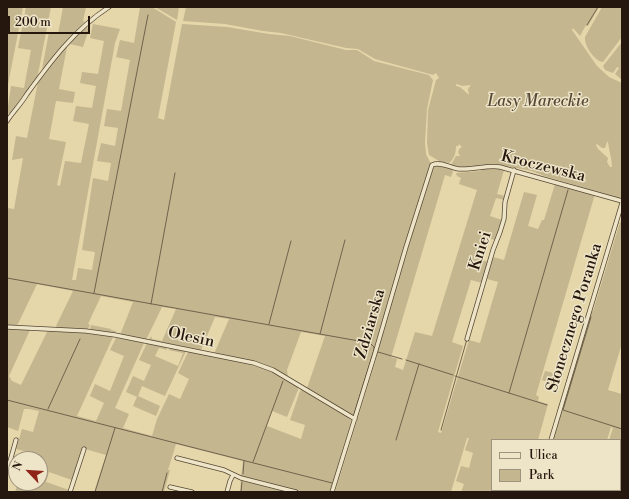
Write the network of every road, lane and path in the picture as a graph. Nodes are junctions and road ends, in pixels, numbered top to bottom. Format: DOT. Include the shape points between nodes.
graph roads {
  1 [pos="109,7"];
  2 [pos="7,122"];
  3 [pos="433,164"];
  4 [pos="514,170"];
  5 [pos="622,202"];
  6 [pos="7,327"];
  7 [pos="467,339"];
  8 [pos="355,419"];
  9 [pos="551,439"];
  10 [pos="16,440"];
  11 [pos="84,449"];
  12 [pos="177,458"];
  13 [pos="7,472"];
  14 [pos="233,475"];
  15 [pos="170,486"];
  16 [pos="70,492"];
  17 [pos="192,492"];
  18 [pos="227,492"];
  19 [pos="296,492"];
  20 [pos="332,492"];
  1 -- 2 [label="street" via="88,22 50,62"];
  3 -- 4 [label="street, Kroczewska" via="462,169 494,166"];
  3 -- 8 [label="street, Zdziarska"];
  4 -- 5 [label="street, Kroczewska"];
  4 -- 7 [label="street, Kniei" via="505,202 504,219"];
  5 -- 9 [label="street, Słonecznego Poranka"];
  6 -- 8 [label="street, Olesin" via="116,335 254,363 274,370"];
  8 -- 20 [label="street, Zdziarska"];
  10 -- 13 [label="street"];
  11 -- 16 [label="street"];
  12 -- 14 [label="street" via="224,470"];
  14 -- 18 [label="street"];
  14 -- 19 [label="street"];
  15 -- 17 [label="street"];
}
